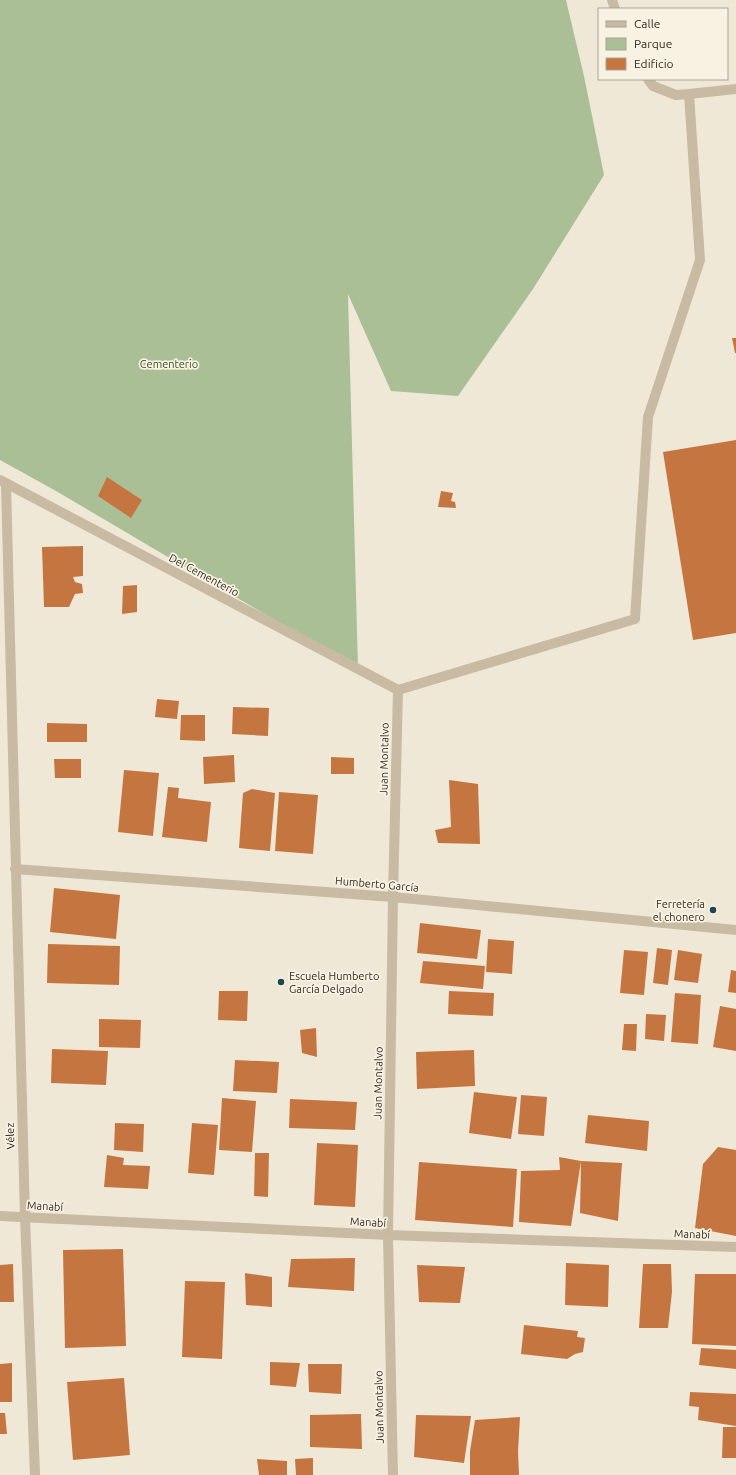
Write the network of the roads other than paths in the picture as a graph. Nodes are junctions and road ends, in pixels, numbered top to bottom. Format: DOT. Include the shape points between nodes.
graph roads {
  1 [pos="649,80"];
  2 [pos="736,89"];
  3 [pos="689,94"];
  4 [pos="3,482"];
  5 [pos="398,690"];
  6 [pos="15,869"];
  7 [pos="393,897"];
  8 [pos="736,930"];
  9 [pos="0,1216"];
  10 [pos="25,1217"];
  11 [pos="388,1236"];
  12 [pos="736,1248"];
  13 [pos="35,1475"];
  14 [pos="393,1475"];
  1 -- 3 [label="street" via="653,86 676,96"];
  2 -- 3 [label="street"];
  3 -- 5 [label="street" via="700,260 648,417 635,619"];
  4 -- 5 [label="street, Del Cementerio"];
  4 -- 6 [label="street, Vélez"];
  5 -- 7 [label="street, Juan Montalvo"];
  6 -- 7 [label="street, Humberto García"];
  6 -- 10 [label="street, Vélez"];
  7 -- 8 [label="street, Humberto García"];
  7 -- 11 [label="street, Juan Montalvo"];
  9 -- 10 [label="street, Manabí"];
  10 -- 11 [label="street, Manabí"];
  10 -- 13 [label="street, Vélez"];
  11 -- 12 [label="street, Manabí"];
  11 -- 14 [label="street, Juan Montalvo"];
}
